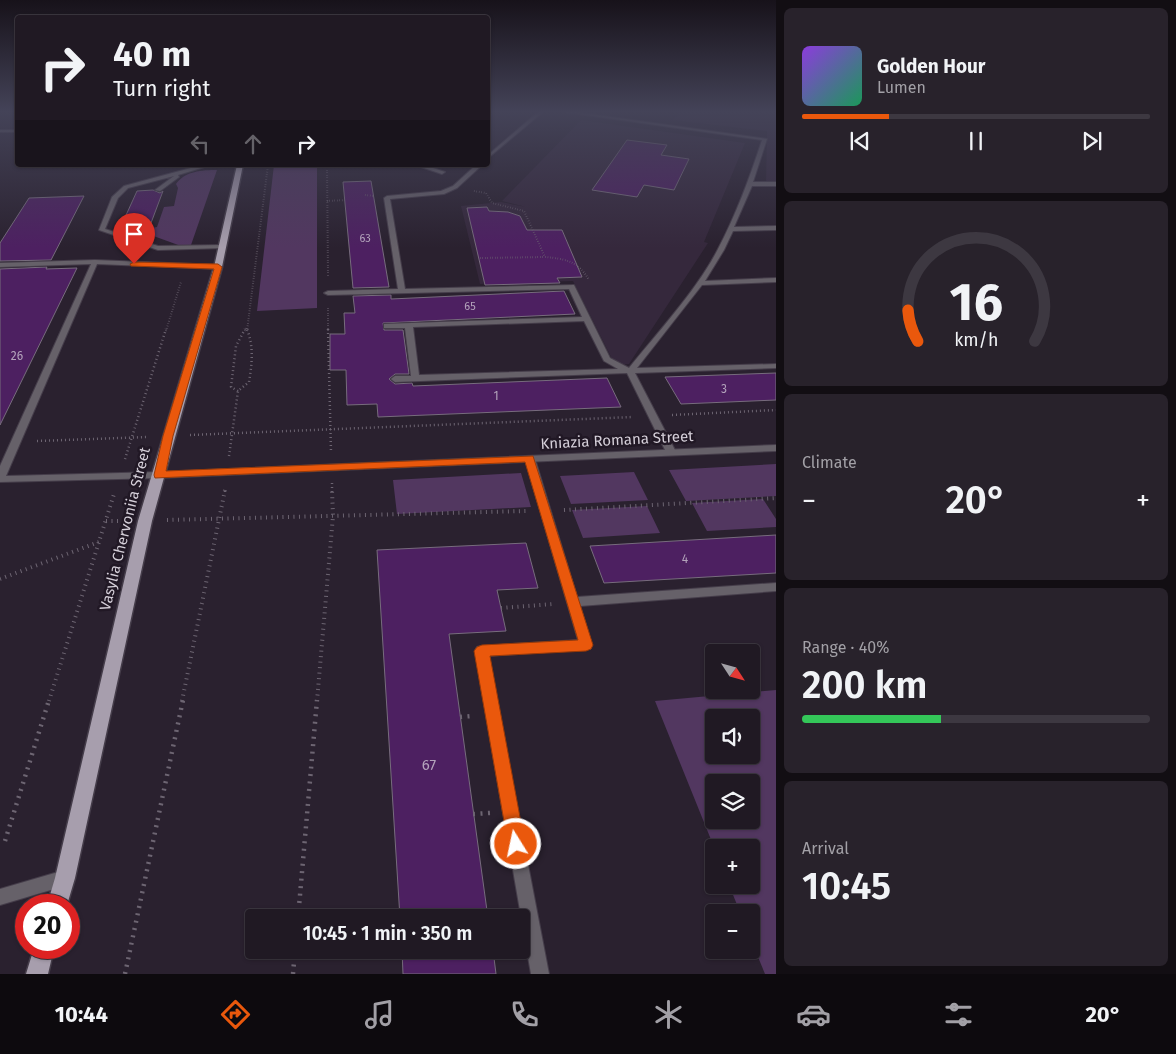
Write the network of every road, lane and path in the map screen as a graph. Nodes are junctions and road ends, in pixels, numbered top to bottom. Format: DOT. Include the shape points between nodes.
graph roads {
  1 [pos="759,157"];
  2 [pos="201,167"];
  3 [pos="240,167"];
  4 [pos="268,167"];
  5 [pos="327,167"];
  6 [pos="425,167"];
  7 [pos="476,167"];
  8 [pos="182,172"];
  9 [pos="442,172"];
  10 [pos="750,184"];
  11 [pos="776,184"];
  12 [pos="455,187"];
  13 [pos="158,190"];
  14 [pos="129,194"];
  15 [pos="117,195"];
  16 [pos="345,200"];
  17 [pos="327,201"];
  18 [pos="776,228"];
  19 [pos="731,229"];
  20 [pos="222,247"];
  21 [pos="158,248"];
  22 [pos="545,257"];
  23 [pos="480,258"];
  24 [pos="94,262"];
  25 [pos="0,265"];
  26 [pos="173,266"];
  27 [pos="186,267"];
  28 [pos="218,267"];
  29 [pos="583,267"];
  30 [pos="776,280"];
  31 [pos="700,283"];
  32 [pos="402,290"];
  33 [pos="328,293"];
  34 [pos="587,319"];
  35 [pos="409,325"];
  36 [pos="387,326"];
  37 [pos="246,328"];
  38 [pos="776,366"];
  39 [pos="630,372"];
  40 [pos="415,378"];
  41 [pos="395,379"];
  42 [pos="238,391"];
  43 [pos="776,410"];
  44 [pos="654,416"];
  45 [pos="331,429"];
  46 [pos="232,433"];
  47 [pos="168,436"];
  48 [pos="132,437"];
  49 [pos="16,442"];
  50 [pos="776,448"];
  51 [pos="671,452"];
  52 [pos="530,459"];
  53 [pos="331,466"];
  54 [pos="228,471"];
  55 [pos="159,475"];
  56 [pos="120,476"];
  57 [pos="0,478"];
  58 [pos="776,498"];
  59 [pos="545,510"];
  60 [pos="333,516"];
  61 [pos="221,518"];
  62 [pos="106,521"];
  63 [pos="145,521"];
  64 [pos="99,542"];
  65 [pos="0,579"];
  66 [pos="776,587"];
  67 [pos="573,602"];
  68 [pos="501,608"];
  69 [pos="5,841"];
  70 [pos="65,878"];
  71 [pos="60,894"];
  72 [pos="0,897"];
  73 [pos="299,909"];
  74 [pos="41,959"];
  75 [pos="294,959"];
  76 [pos="36,974"];
  77 [pos="124,974"];
  78 [pos="293,974"];
  79 [pos="540,974"];
  1 -- 10 [label="street"];
  2 -- 8 [label="street"];
  3 -- 20 [label="main road, Vasylia Chervoniia Street"];
  4 -- 37 [label="path"];
  5 -- 17 [label="path"];
  6 -- 9 [label="street"];
  7 -- 12 [label="street"];
  8 -- 13 [label="street"];
  8 -- 15 [label="street" via="126,188"];
  10 -- 11 [label="street"];
  10 -- 19 [label="street"];
  12 -- 22 [label="path" via="486,194 492,203 524,211"];
  12 -- 32 [label="street" via="442,192 387,198"];
  14 -- 15 [label="street"];
  15 -- 21 [label="street" via="102,230"];
  16 -- 17 [label="path"];
  17 -- 33 [label="path"];
  18 -- 19 [label="street"];
  19 -- 31 [label="street" via="722,250"];
  20 -- 21 [label="street"];
  20 -- 28 [label="main road, Vasylia Chervoniia Street"];
  21 -- 26 [label="street"];
  22 -- 23 [label="path"];
  22 -- 29 [label="path" via="574,260"];
  24 -- 25 [label="street"];
  24 -- 26 [label="street"];
  24 -- 49 [label="street"];
  26 -- 27 [label="street"];
  27 -- 28 [label="street"];
  27 -- 48 [label="path"];
  28 -- 47 [label="main road, Vasylia Chervoniia Street"];
  30 -- 31 [label="street"];
  31 -- 39 [label="street"];
  32 -- 33 [label="street"];
  32 -- 34 [label="street" via="571,287"];
  33 -- 45 [label="path"];
  34 -- 35 [label="street"];
  34 -- 39 [label="street" via="607,359"];
  35 -- 36 [label="street"];
  35 -- 40 [label="street"];
  37 -- 42 [label="path" via="253,344 249,382"];
  37 -- 42 [label="path" via="236,346 231,387"];
  38 -- 39 [label="street"];
  39 -- 40 [label="street"];
  39 -- 44 [label="street"];
  40 -- 41 [label="street"];
  42 -- 46 [label="path"];
  43 -- 44 [label="path"];
  44 -- 45 [label="path"];
  44 -- 51 [label="street"];
  45 -- 46 [label="path"];
  45 -- 53 [label="path"];
  46 -- 47 [label="path"];
  46 -- 54 [label="path"];
  47 -- 48 [label="path"];
  47 -- 55 [label="main road, Vasylia Chervoniia Street"];
  48 -- 49 [label="path"];
  48 -- 56 [label="path"];
  49 -- 57 [label="street"];
  50 -- 51 [label="street, Kniazia Romana Street"];
  51 -- 52 [label="street, Kniazia Romana Street"];
  52 -- 53 [label="street, Kniazia Romana Street"];
  52 -- 59 [label="street"];
  53 -- 54 [label="street, Kniazia Romana Street"];
  53 -- 60 [label="path"];
  54 -- 55 [label="street, Kniazia Romana Street"];
  54 -- 61 [label="path"];
  55 -- 56 [label="street, Kniazia Romana Street"];
  55 -- 63 [label="main road, Vasylia Chervoniia Street"];
  56 -- 57 [label="street, Kniazia Romana Street"];
  56 -- 62 [label="path"];
  58 -- 59 [label="path"];
  59 -- 60 [label="path"];
  59 -- 67 [label="street"];
  60 -- 61 [label="path"];
  60 -- 73 [label="path"];
  61 -- 63 [label="path"];
  61 -- 77 [label="path"];
  62 -- 63 [label="path"];
  62 -- 64 [label="path"];
  63 -- 70 [label="main road, Vasylia Chervoniia Street"];
  64 -- 65 [label="path"];
  64 -- 69 [label="path"];
  66 -- 67 [label="street"];
  67 -- 68 [label="path"];
  67 -- 79 [label="street" via="586,645 482,651"];
  70 -- 71 [label="main road, Vasylia Chervoniia Street"];
  70 -- 72 [label="street"];
  74 -- 76 [label="main road"];
  75 -- 78 [label="path"];
}
